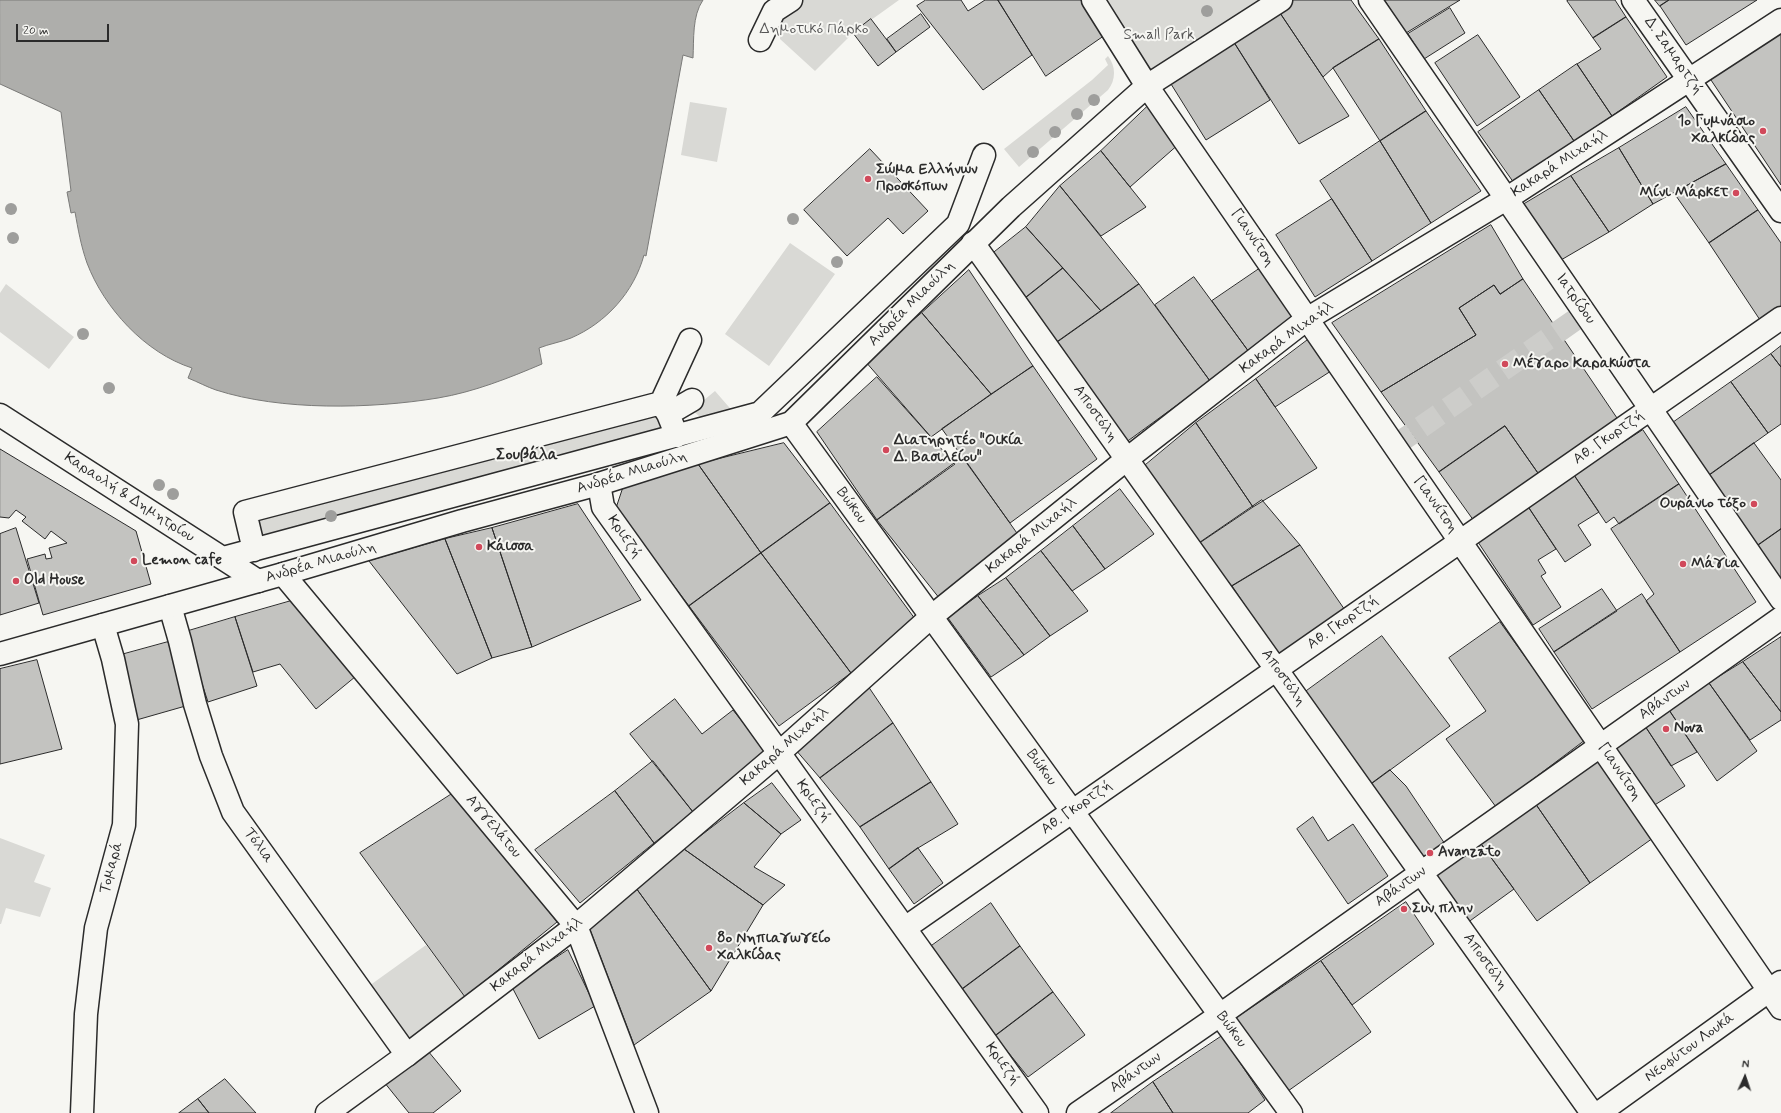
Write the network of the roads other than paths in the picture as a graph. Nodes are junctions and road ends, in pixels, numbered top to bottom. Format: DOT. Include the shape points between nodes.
graph roads {
  1 [pos="791,0"];
  2 [pos="1281,0"];
  3 [pos="1370,0"];
  4 [pos="1633,0"];
  5 [pos="1099,2"];
  6 [pos="1781,20"];
  7 [pos="760,40"];
  8 [pos="1689,80"];
  9 [pos="1147,86"];
  10 [pos="984,155"];
  11 [pos="1506,199"];
  12 [pos="1781,211"];
  13 [pos="973,243"];
  14 [pos="1781,318"];
  15 [pos="1307,319"];
  16 [pos="690,340"];
  17 [pos="692,400"];
  18 [pos="664,409"];
  19 [pos="1651,409"];
  20 [pos="0,415"];
  21 [pos="791,423"];
  22 [pos="676,436"];
  23 [pos="1127,459"];
  24 [pos="600,484"];
  25 [pos="1460,541"];
  26 [pos="254,550"];
  27 [pos="223,558"];
  28 [pos="283,574"];
  29 [pos="258,581"];
  30 [pos="1781,599"];
  31 [pos="170,606"];
  32 [pos="931,617"];
  33 [pos="1781,618"];
  34 [pos="103,625"];
  35 [pos="0,654"];
  36 [pos="1276,670"];
  37 [pos="1601,746"];
  38 [pos="778,754"];
  39 [pos="1072,812"];
  40 [pos="1421,873"];
  41 [pos="576,926"];
  42 [pos="905,928"];
  43 [pos="1777,994"];
  44 [pos="1220,1015"];
  45 [pos="408,1055"];
  46 [pos="82,1113"];
  47 [pos="327,1113"];
  48 [pos="647,1113"];
  49 [pos="1037,1113"];
  50 [pos="1078,1113"];
  51 [pos="1291,1113"];
  52 [pos="1592,1113"];
  53 [pos="1599,1113"];
  1 -- 7 [label="street" via="774,11"];
  2 -- 9 [label="street, Ανδρέα Μιαούλη"];
  3 -- 11 [label="street, Ιατρίδου"];
  4 -- 8 [label="street, Δ. Σαμαρτζή"];
  5 -- 9 [label="street, Γιαννίτση"];
  6 -- 8 [label="street, Κακαρά Μιχαήλ"];
  8 -- 11 [label="street, Κακαρά Μιχαήλ"];
  8 -- 12 [label="street, Δ. Σαμαρτζή"];
  9 -- 13 [label="street, Ανδρέα Μιαούλη"];
  9 -- 15 [label="street, Γιαννίτση"];
  10 -- 22 [label="street" via="958,224 760,414"];
  11 -- 15 [label="street, Κακαρά Μιχαήλ"];
  11 -- 19 [label="street, Ιατρίδου"];
  13 -- 21 [label="street, Ανδρέα Μιαούλη"];
  13 -- 23 [label="street, Αποστόλη"];
  14 -- 19 [label="street, Αθ. Γκορτζή"];
  15 -- 23 [label="street, Κακαρά Μιχαήλ"];
  15 -- 25 [label="street, Γιαννίτση"];
  16 -- 18 [label="street"];
  17 -- 18 [label="street"];
  18 -- 22 [label="street"];
  18 -- 26 [label="street" via="479,449 245,512"];
  19 -- 25 [label="street, Αθ. Γκορτζή"];
  19 -- 30 [label="street, Ιατρίδου"];
  20 -- 27 [label="street, Καραολή & Δημητρίου"];
  21 -- 24 [label="street, Ανδρέα Μιαούλη"];
  21 -- 32 [label="street, Βώκου"];
  22 -- 26 [label="street"];
  23 -- 32 [label="street, Κακαρά Μιχαήλ"];
  23 -- 36 [label="street, Αποστόλη"];
  24 -- 28 [label="street, Ανδρέα Μιαούλη" via="462,521"];
  24 -- 38 [label="street, Κριεζή" via="603,507"];
  25 -- 36 [label="street, Αθ. Γκορτζή"];
  25 -- 37 [label="street, Γιαννίτση"];
  26 -- 27 [label="street"];
  27 -- 29 [label="street, Καραολή & Δημητρίου"];
  28 -- 29 [label="street, Ανδρέα Μιαούλη"];
  28 -- 41 [label="street, Αγγελάτου"];
  29 -- 31 [label="street, Ανδρέα Μιαούλη"];
  31 -- 34 [label="street, Ανδρέα Μιαούλη"];
  31 -- 45 [label="street, Τόλια" via="195,704 211,756 233,812"];
  32 -- 38 [label="street, Κακαρά Μιχαήλ"];
  32 -- 39 [label="street, Βώκου"];
  33 -- 37 [label="street, Αβάντων"];
  34 -- 35 [label="street, Ανδρέα Μιαούλη"];
  34 -- 46 [label="street, Τομαρά" via="127,724 124,825 96,928 86,1014"];
  36 -- 39 [label="street, Αθ. Γκορτζή"];
  36 -- 40 [label="street, Αποστόλη"];
  37 -- 40 [label="street, Αβάντων"];
  37 -- 43 [label="street, Γιαννίτση"];
  38 -- 41 [label="street, Κακαρά Μιχαήλ"];
  38 -- 42 [label="street, Κριεζή"];
  39 -- 42 [label="street, Αθ. Γκορτζή"];
  39 -- 44 [label="street, Βώκου"];
  40 -- 44 [label="street, Αβάντων"];
  40 -- 52 [label="street, Αποστόλη"];
  41 -- 45 [label="street, Κακαρά Μιχαήλ"];
  41 -- 48 [label="street, Αγγελάτου"];
  42 -- 49 [label="street, Κριεζή"];
  43 -- 53 [label="street, Νεοφύτου Λουκά"];
  44 -- 50 [label="street, Αβάντων"];
  44 -- 51 [label="street, Βώκου"];
  45 -- 47 [label="street, Κακαρά Μιχαήλ"];
}
